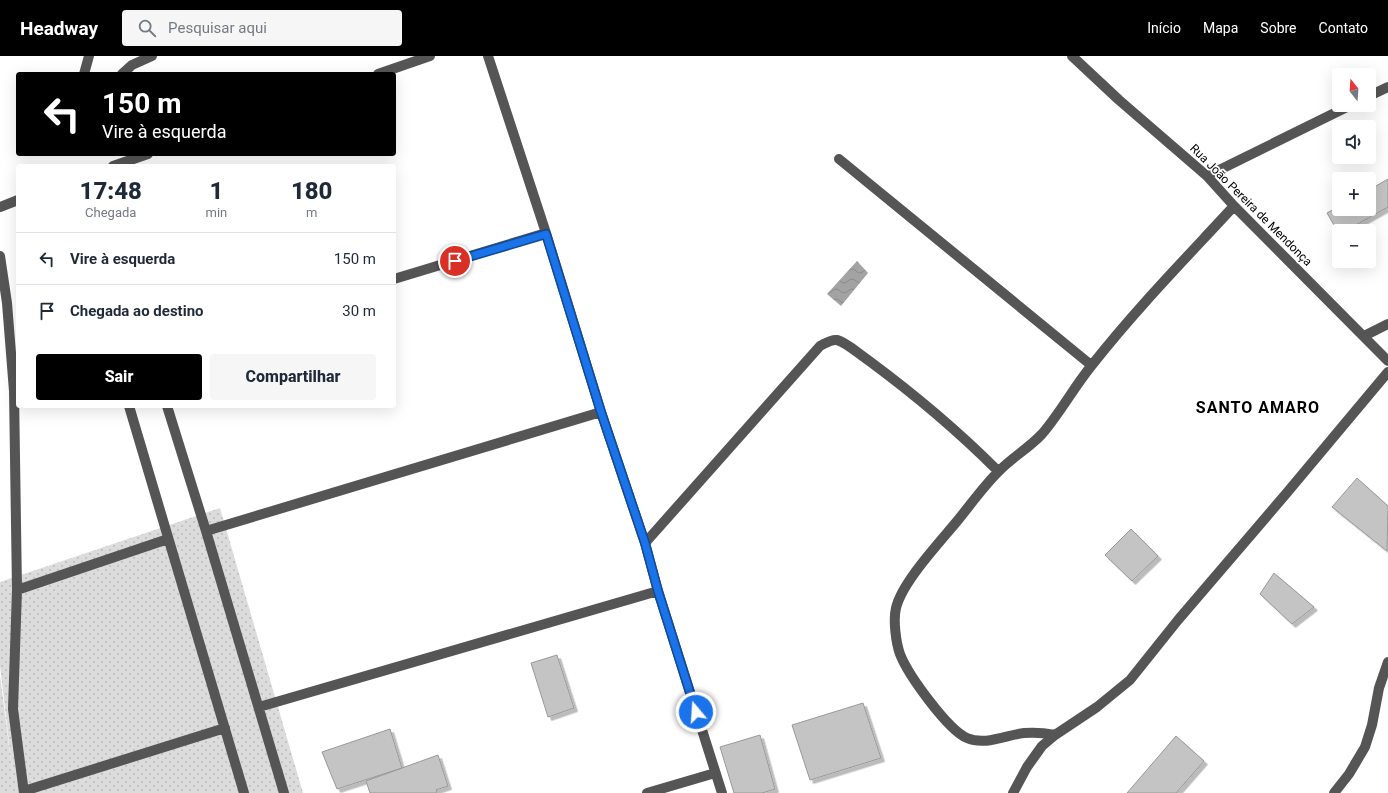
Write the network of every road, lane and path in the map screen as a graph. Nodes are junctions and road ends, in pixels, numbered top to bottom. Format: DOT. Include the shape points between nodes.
graph roads {
  1 [pos="89,56"];
  2 [pos="152,56"];
  3 [pos="430,56"];
  4 [pos="488,56"];
  5 [pos="1072,56"];
  6 [pos="85,72"];
  7 [pos="124,72"];
  8 [pos="384,72"];
  9 [pos="1388,87"];
  10 [pos="1376,93"];
  11 [pos="1337,112"];
  12 [pos="142,156"];
  13 [pos="839,159"];
  14 [pos="119,164"];
  15 [pos="1207,176"];
  16 [pos="16,201"];
  17 [pos="1234,206"];
  18 [pos="0,207"];
  19 [pos="546,234"];
  20 [pos="0,256"];
  21 [pos="396,278"];
  22 [pos="1388,324"];
  23 [pos="1364,336"];
  24 [pos="1388,361"];
  25 [pos="1091,366"];
  26 [pos="1388,372"];
  27 [pos="16,390"];
  28 [pos="16,408"];
  29 [pos="130,408"];
  30 [pos="167,408"];
  31 [pos="601,412"];
  32 [pos="998,471"];
  33 [pos="206,531"];
  34 [pos="168,539"];
  35 [pos="645,543"];
  36 [pos="17,590"];
  37 [pos="658,591"];
  38 [pos="1388,662"];
  39 [pos="258,707"];
  40 [pos="225,728"];
  41 [pos="1055,735"];
  42 [pos="715,773"];
  43 [pos="24,792"];
  44 [pos="244,793"];
  45 [pos="284,793"];
  46 [pos="647,793"];
  47 [pos="722,793"];
  48 [pos="1013,793"];
  49 [pos="1334,793"];
  1 -- 6 [label="street"];
  2 -- 7 [label="street" via="132,65"];
  3 -- 8 [label="street"];
  4 -- 19 [label="street"];
  5 -- 15 [label="street, Rua João Pereira de Mendonça"];
  9 -- 10 [label="street"];
  11 -- 15 [label="street"];
  12 -- 14 [label="street"];
  13 -- 25 [label="street"];
  15 -- 17 [label="street, Rua João Pereira de Mendonça"];
  16 -- 18 [label="street"];
  17 -- 23 [label="street, Rua João Pereira de Mendonça"];
  17 -- 25 [label="street" via="1164,281"];
  19 -- 21 [label="street"];
  19 -- 31 [label="street"];
  20 -- 27 [label="street"];
  22 -- 23 [label="street"];
  23 -- 24 [label="street, Rua João Pereira de Mendonça"];
  25 -- 32 [label="street" via="1043,433"];
  26 -- 41 [label="street" via="1130,680 1098,707"];
  28 -- 36 [label="street"];
  29 -- 34 [label="street"];
  30 -- 33 [label="street"];
  31 -- 33 [label="street"];
  31 -- 35 [label="street"];
  32 -- 35 [label="street" via="953,428 879,368 838,340 829,341 820,346"];
  32 -- 41 [label="street" via="901,593 895,620 900,653 926,697 955,730 967,738 978,741 1041,732"];
  33 -- 39 [label="street"];
  34 -- 36 [label="street"];
  34 -- 40 [label="street"];
  35 -- 37 [label="street"];
  36 -- 43 [label="street" via="13,709"];
  37 -- 39 [label="street"];
  37 -- 42 [label="street"];
  38 -- 49 [label="street" via="1365,747"];
  39 -- 45 [label="street"];
  40 -- 43 [label="street"];
  40 -- 44 [label="street"];
  41 -- 48 [label="street" via="1042,746"];
  42 -- 46 [label="street"];
  42 -- 47 [label="street"];
}
